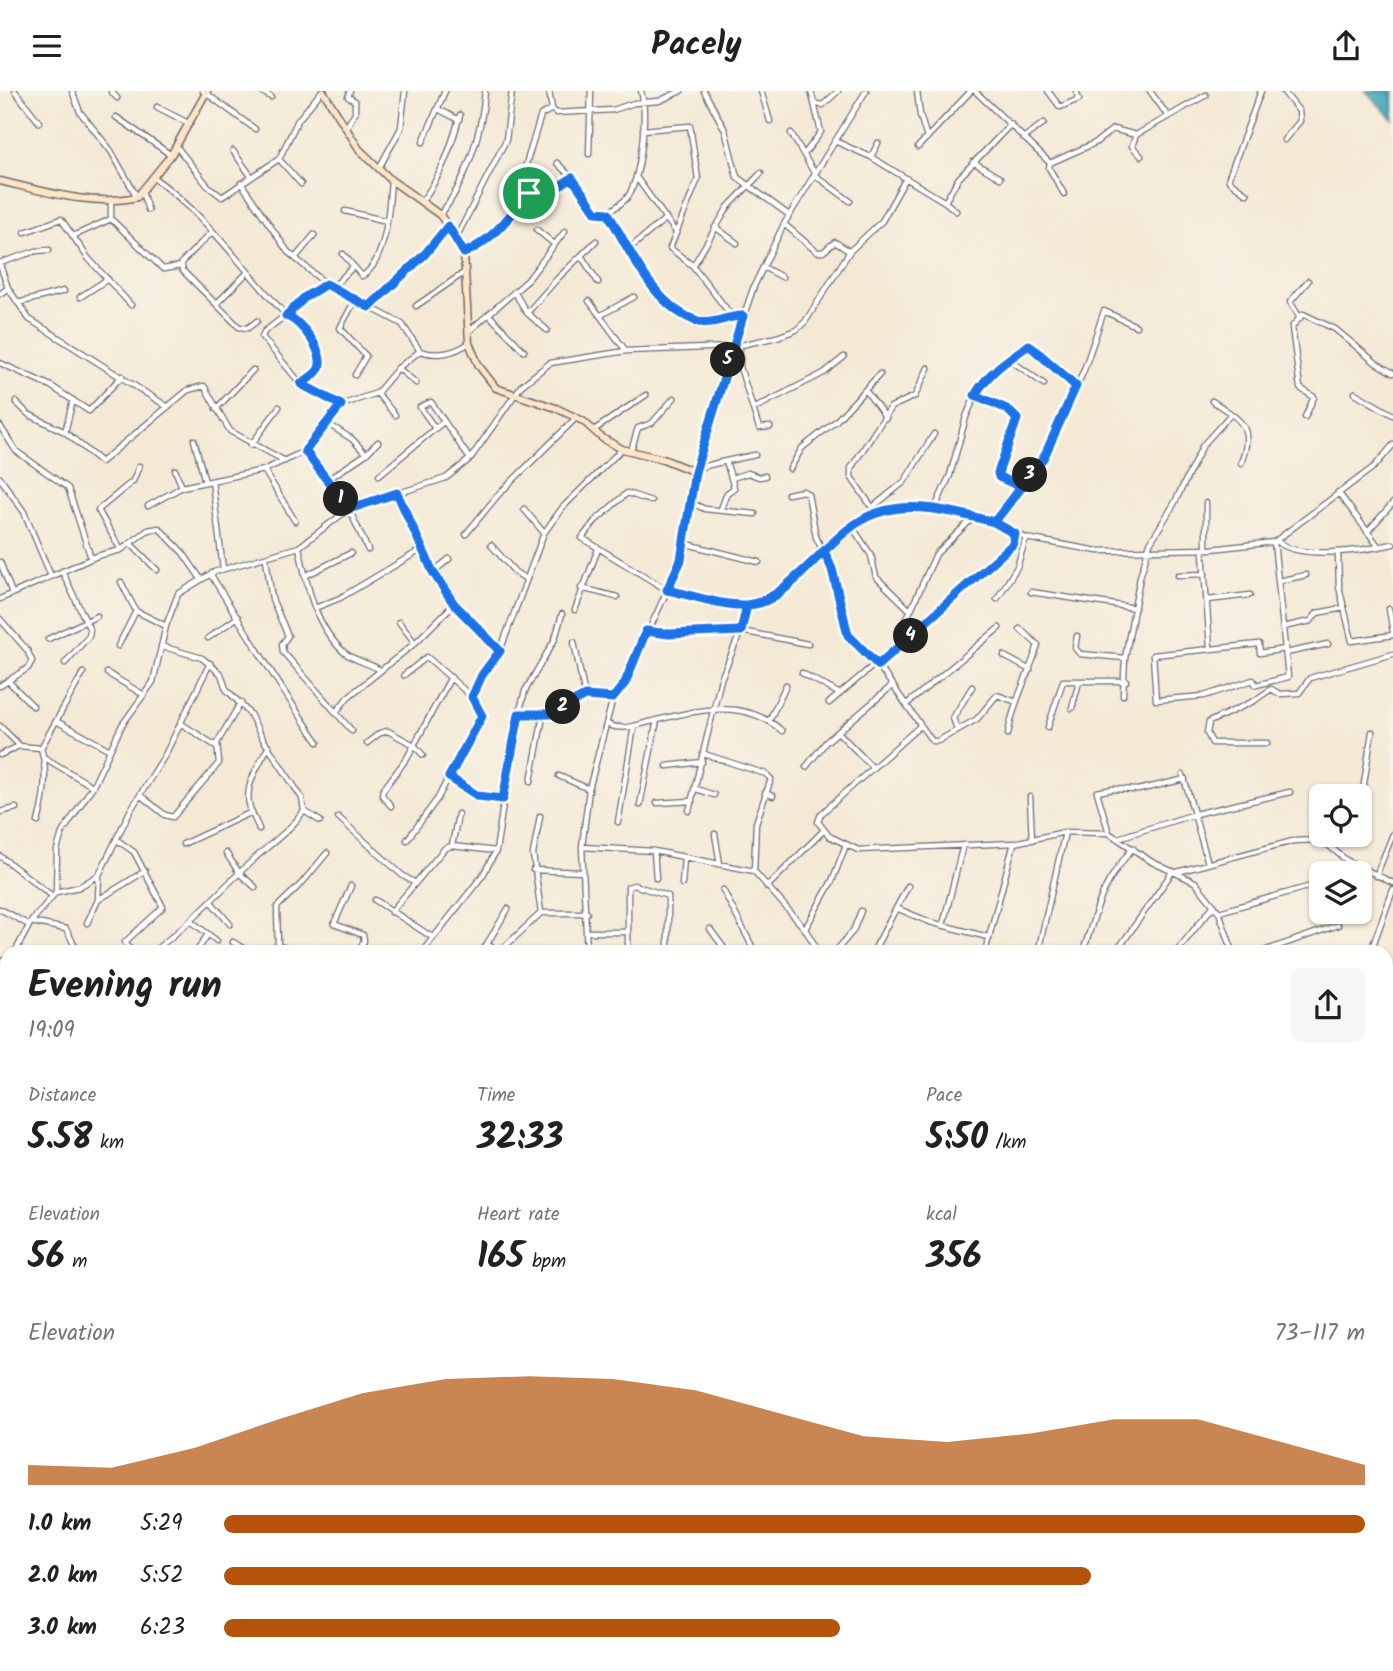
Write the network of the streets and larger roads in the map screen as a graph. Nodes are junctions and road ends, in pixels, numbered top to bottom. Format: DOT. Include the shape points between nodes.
graph roads {
  1 [pos="15,91"];
  2 [pos="72,91"];
  3 [pos="111,91"];
  4 [pos="261,91"];
  5 [pos="323,91"];
  6 [pos="350,91"];
  7 [pos="405,91"];
  8 [pos="445,91"];
  9 [pos="485,91"];
  10 [pos="512,91"];
  11 [pos="550,91"];
  12 [pos="591,91"];
  13 [pos="642,91"];
  14 [pos="681,91"];
  15 [pos="704,91"];
  16 [pos="761,91"];
  17 [pos="811,91"];
  18 [pos="838,91"];
  19 [pos="866,91"];
  20 [pos="918,91"];
  21 [pos="973,91"];
  22 [pos="1048,91"];
  23 [pos="1076,91"];
  24 [pos="1150,91"];
  25 [pos="1261,91"];
  26 [pos="1283,91"];
  27 [pos="205,92"];
  28 [pos="671,94"];
  29 [pos="1206,95"];
  30 [pos="271,97"];
  31 [pos="117,98"];
  32 [pos="645,103"];
  33 [pos="816,104"];
  34 [pos="157,107"];
  35 [pos="438,109"];
  36 [pos="552,109"];
  37 [pos="592,112"];
  38 [pos="1168,116"];
  39 [pos="116,117"];
  40 [pos="770,121"];
  41 [pos="39,122"];
  42 [pos="188,123"];
  43 [pos="1044,123"];
  44 [pos="1011,124"];
  45 [pos="346,128"];
  46 [pos="255,129"];
  47 [pos="643,130"];
  48 [pos="791,133"];
  49 [pos="1136,135"];
  50 [pos="927,138"];
  51 [pos="1023,138"];
  52 [pos="1283,140"];
  53 [pos="424,142"];
  54 [pos="837,142"];
  55 [pos="878,143"];
  56 [pos="176,146"];
  57 [pos="918,147"];
  58 [pos="233,151"];
  59 [pos="805,153"];
  60 [pos="589,154"];
  61 [pos="171,155"];
  62 [pos="1141,156"];
  63 [pos="871,157"];
  64 [pos="279,159"];
  65 [pos="973,162"];
  66 [pos="557,163"];
  67 [pos="1050,163"];
  68 [pos="379,169"];
  69 [pos="761,173"];
  70 [pos="251,176"];
  71 [pos="816,176"];
  72 [pos="636,177"];
  73 [pos="572,178"];
  74 [pos="1000,178"];
  75 [pos="154,179"];
  76 [pos="906,179"];
  77 [pos="391,180"];
  78 [pos="0,181"];
  79 [pos="241,183"];
  80 [pos="301,184"];
  81 [pos="749,188"];
  82 [pos="529,193"];
  83 [pos="139,194"];
  84 [pos="1064,194"];
  85 [pos="1247,194"];
  86 [pos="111,200"];
  87 [pos="422,201"];
  88 [pos="850,201"];
  89 [pos="945,202"];
  90 [pos="148,210"];
  91 [pos="345,211"];
  92 [pos="956,211"];
  93 [pos="608,213"];
  94 [pos="440,215"];
  95 [pos="789,215"];
  96 [pos="111,219"];
  97 [pos="666,219"];
  98 [pos="387,221"];
  99 [pos="784,224"];
  100 [pos="448,226"];
  101 [pos="715,227"];
  102 [pos="537,230"];
  103 [pos="565,231"];
  104 [pos="675,231"];
  105 [pos="25,232"];
  106 [pos="212,233"];
  107 [pos="314,235"];
  108 [pos="73,236"];
  109 [pos="456,238"];
  110 [pos="596,241"];
  111 [pos="553,243"];
  112 [pos="737,243"];
  113 [pos="630,248"];
  114 [pos="49,250"];
  115 [pos="850,251"];
  116 [pos="464,253"];
  117 [pos="343,254"];
  118 [pos="296,257"];
  119 [pos="582,257"];
  120 [pos="0,264"];
  121 [pos="181,265"];
  122 [pos="693,266"];
  123 [pos="353,267"];
  124 [pos="763,267"];
  125 [pos="466,272"];
  126 [pos="246,274"];
  127 [pos="782,277"];
  128 [pos="108,279"];
  129 [pos="1308,281"];
  130 [pos="598,282"];
  131 [pos="326,284"];
  132 [pos="8,288"];
  133 [pos="332,288"];
  134 [pos="64,291"];
  135 [pos="515,293"];
  136 [pos="0,294"];
  137 [pos="80,297"];
  138 [pos="634,297"];
  139 [pos="355,300"];
  140 [pos="589,301"];
  141 [pos="18,303"];
  142 [pos="216,304"];
  143 [pos="131,305"];
  144 [pos="416,306"];
  145 [pos="369,307"];
  146 [pos="527,313"];
  147 [pos="489,315"];
  148 [pos="601,315"];
  149 [pos="731,315"];
  150 [pos="286,316"];
  151 [pos="743,316"];
  152 [pos="1300,318"];
  153 [pos="257,321"];
  154 [pos="1136,325"];
  155 [pos="547,330"];
  156 [pos="467,333"];
  157 [pos="469,343"];
  158 [pos="740,345"];
  159 [pos="732,347"];
  160 [pos="420,351"];
  161 [pos="524,351"];
  162 [pos="625,351"];
  163 [pos="844,357"];
  164 [pos="1009,359"];
  165 [pos="0,363"];
  166 [pos="398,368"];
  167 [pos="928,368"];
  168 [pos="253,370"];
  169 [pos="1393,373"];
  170 [pos="880,374"];
  171 [pos="355,375"];
  172 [pos="122,376"];
  173 [pos="416,383"];
  174 [pos="301,384"];
  175 [pos="1044,384"];
  176 [pos="1076,386"];
  177 [pos="865,391"];
  178 [pos="377,393"];
  179 [pos="1355,393"];
  180 [pos="646,395"];
  181 [pos="975,395"];
  182 [pos="515,397"];
  183 [pos="674,398"];
  184 [pos="73,400"];
  185 [pos="1212,401"];
  186 [pos="16,402"];
  187 [pos="341,405"];
  188 [pos="168,407"];
  189 [pos="279,407"];
  190 [pos="216,409"];
  191 [pos="753,409"];
  192 [pos="1231,414"];
  193 [pos="395,415"];
  194 [pos="1393,415"];
  195 [pos="1305,417"];
  196 [pos="576,418"];
  197 [pos="886,418"];
  198 [pos="442,423"];
  199 [pos="328,424"];
  200 [pos="0,426"];
  201 [pos="433,427"];
  202 [pos="770,427"];
  203 [pos="594,430"];
  204 [pos="65,432"];
  205 [pos="934,434"];
  206 [pos="194,440"];
  207 [pos="378,442"];
  208 [pos="251,445"];
  209 [pos="1393,445"];
  210 [pos="622,449"];
  211 [pos="305,451"];
  212 [pos="631,451"];
  213 [pos="1391,452"];
  214 [pos="366,454"];
  215 [pos="755,454"];
  216 [pos="470,459"];
  217 [pos="285,461"];
  218 [pos="726,461"];
  219 [pos="1241,463"];
  220 [pos="139,466"];
  221 [pos="790,469"];
  222 [pos="175,470"];
  223 [pos="264,470"];
  224 [pos="696,470"];
  225 [pos="379,475"];
  226 [pos="765,476"];
  227 [pos="0,478"];
  228 [pos="732,478"];
  229 [pos="327,480"];
  230 [pos="212,481"];
  231 [pos="205,482"];
  232 [pos="182,487"];
  233 [pos="1022,487"];
  234 [pos="1338,492"];
  235 [pos="397,493"];
  236 [pos="788,494"];
  237 [pos="651,501"];
  238 [pos="688,502"];
  239 [pos="1206,503"];
  240 [pos="1393,503"];
  241 [pos="148,506"];
  242 [pos="874,506"];
  243 [pos="935,508"];
  244 [pos="349,509"];
  245 [pos="524,509"];
  246 [pos="721,509"];
  247 [pos="876,513"];
  248 [pos="755,514"];
  249 [pos="974,517"];
  250 [pos="295,521"];
  251 [pos="994,522"];
  252 [pos="853,528"];
  253 [pos="1367,532"];
  254 [pos="544,533"];
  255 [pos="466,534"];
  256 [pos="1015,534"];
  257 [pos="1026,538"];
  258 [pos="1275,541"];
  259 [pos="683,543"];
  260 [pos="131,544"];
  261 [pos="1393,544"];
  262 [pos="491,545"];
  263 [pos="1379,547"];
  264 [pos="299,548"];
  265 [pos="424,548"];
  266 [pos="1206,548"];
  267 [pos="597,549"];
  268 [pos="121,550"];
  269 [pos="368,550"];
  270 [pos="824,551"];
  271 [pos="1147,551"];
  272 [pos="351,553"];
  273 [pos="1338,554"];
  274 [pos="91,559"];
  275 [pos="266,559"];
  276 [pos="449,559"];
  277 [pos="0,562"];
  278 [pos="759,562"];
  279 [pos="223,569"];
  280 [pos="158,570"];
  281 [pos="62,571"];
  282 [pos="433,572"];
  283 [pos="1205,574"];
  284 [pos="211,575"];
  285 [pos="1178,575"];
  286 [pos="1306,575"];
  287 [pos="51,576"];
  288 [pos="305,576"];
  289 [pos="201,579"];
  290 [pos="526,579"];
  291 [pos="1279,581"];
  292 [pos="121,583"];
  293 [pos="581,588"];
  294 [pos="667,590"];
  295 [pos="1031,592"];
  296 [pos="12,593"];
  297 [pos="1250,595"];
  298 [pos="617,597"];
  299 [pos="0,599"];
  300 [pos="997,599"];
  301 [pos="1208,600"];
  302 [pos="454,604"];
  303 [pos="747,605"];
  304 [pos="1135,607"];
  305 [pos="315,608"];
  306 [pos="1344,608"];
  307 [pos="1389,609"];
  308 [pos="575,610"];
  309 [pos="910,610"];
  310 [pos="135,611"];
  311 [pos="562,614"];
  312 [pos="97,616"];
  313 [pos="237,617"];
  314 [pos="0,619"];
  315 [pos="84,620"];
  316 [pos="399,622"];
  317 [pos="166,626"];
  318 [pos="903,627"];
  319 [pos="1283,627"];
  320 [pos="999,628"];
  321 [pos="1020,629"];
  322 [pos="646,631"];
  323 [pos="741,631"];
  324 [pos="1393,633"];
  325 [pos="1077,636"];
  326 [pos="208,638"];
  327 [pos="48,639"];
  328 [pos="574,642"];
  329 [pos="415,643"];
  330 [pos="1328,643"];
  331 [pos="808,644"];
  332 [pos="118,646"];
  333 [pos="161,646"];
  334 [pos="1210,648"];
  335 [pos="500,651"];
  336 [pos="1285,651"];
  337 [pos="1393,654"];
  338 [pos="1004,656"];
  339 [pos="1125,658"];
  340 [pos="65,663"];
  341 [pos="210,663"];
  342 [pos="878,665"];
  343 [pos="380,670"];
  344 [pos="1030,670"];
  345 [pos="83,673"];
  346 [pos="107,673"];
  347 [pos="802,673"];
  348 [pos="404,675"];
  349 [pos="451,677"];
  350 [pos="8,681"];
  351 [pos="1126,681"];
  352 [pos="1079,682"];
  353 [pos="786,685"];
  354 [pos="893,685"];
  355 [pos="0,686"];
  356 [pos="972,687"];
  357 [pos="840,694"];
  358 [pos="144,695"];
  359 [pos="1123,695"];
  360 [pos="585,696"];
  361 [pos="472,697"];
  362 [pos="613,698"];
  363 [pos="1014,701"];
  364 [pos="241,702"];
  365 [pos="830,703"];
  366 [pos="908,703"];
  367 [pos="33,706"];
  368 [pos="716,707"];
  369 [pos="1072,708"];
  370 [pos="336,712"];
  371 [pos="519,714"];
  372 [pos="543,716"];
  373 [pos="769,719"];
  374 [pos="657,720"];
  375 [pos="55,721"];
  376 [pos="180,723"];
  377 [pos="607,724"];
  378 [pos="0,726"];
  379 [pos="634,726"];
  380 [pos="920,726"];
  381 [pos="1048,727"];
  382 [pos="957,729"];
  383 [pos="352,731"];
  384 [pos="782,731"];
  385 [pos="838,732"];
  386 [pos="1372,732"];
  387 [pos="1008,734"];
  388 [pos="318,742"];
  389 [pos="367,743"];
  390 [pos="1267,743"];
  391 [pos="19,745"];
  392 [pos="414,745"];
  393 [pos="216,746"];
  394 [pos="269,746"];
  395 [pos="41,748"];
  396 [pos="110,750"];
  397 [pos="704,754"];
  398 [pos="0,755"];
  399 [pos="423,755"];
  400 [pos="45,758"];
  401 [pos="702,762"];
  402 [pos="667,766"];
  403 [pos="806,767"];
  404 [pos="872,768"];
  405 [pos="559,776"];
  406 [pos="449,777"];
  407 [pos="531,781"];
  408 [pos="1364,784"];
  409 [pos="93,786"];
  410 [pos="589,789"];
  411 [pos="696,789"];
  412 [pos="1290,792"];
  413 [pos="765,793"];
  414 [pos="140,795"];
  415 [pos="714,795"];
  416 [pos="774,796"];
  417 [pos="1030,797"];
  418 [pos="503,799"];
  419 [pos="692,801"];
  420 [pos="657,803"];
  421 [pos="640,805"];
  422 [pos="391,806"];
  423 [pos="16,808"];
  424 [pos="304,811"];
  425 [pos="689,811"];
  426 [pos="0,812"];
  427 [pos="251,812"];
  428 [pos="458,814"];
  429 [pos="1195,814"];
  430 [pos="540,816"];
  431 [pos="338,817"];
  432 [pos="320,821"];
  433 [pos="38,822"];
  434 [pos="618,822"];
  435 [pos="259,829"];
  436 [pos="823,831"];
  437 [pos="1065,832"];
  438 [pos="1109,833"];
  439 [pos="715,834"];
  440 [pos="1393,834"];
  441 [pos="1118,838"];
  442 [pos="1309,839"];
  443 [pos="117,840"];
  444 [pos="407,840"];
  445 [pos="1032,840"];
  446 [pos="1014,842"];
  447 [pos="183,843"];
  448 [pos="1391,843"];
  449 [pos="846,845"];
  450 [pos="963,845"];
  451 [pos="452,846"];
  452 [pos="582,847"];
  453 [pos="1332,847"];
  454 [pos="1133,848"];
  455 [pos="496,851"];
  456 [pos="654,851"];
  457 [pos="226,853"];
  458 [pos="327,853"];
  459 [pos="0,856"];
  460 [pos="684,858"];
  461 [pos="1208,863"];
  462 [pos="720,864"];
  463 [pos="533,870"];
  464 [pos="145,871"];
  465 [pos="754,871"];
  466 [pos="583,872"];
  467 [pos="1175,872"];
  468 [pos="240,874"];
  469 [pos="99,876"];
  470 [pos="1376,876"];
  471 [pos="656,878"];
  472 [pos="415,883"];
  473 [pos="1393,883"];
  474 [pos="682,884"];
  475 [pos="351,886"];
  476 [pos="908,886"];
  477 [pos="255,887"];
  478 [pos="767,887"];
  479 [pos="1309,887"];
  480 [pos="1393,890"];
  481 [pos="723,891"];
  482 [pos="54,894"];
  483 [pos="98,900"];
  484 [pos="375,900"];
  485 [pos="212,903"];
  486 [pos="1214,905"];
  487 [pos="896,908"];
  488 [pos="0,909"];
  489 [pos="508,909"];
  490 [pos="861,911"];
  491 [pos="391,912"];
  492 [pos="1219,912"];
  493 [pos="541,913"];
  494 [pos="587,913"];
  495 [pos="191,921"];
  496 [pos="87,923"];
  497 [pos="30,924"];
  498 [pos="230,924"];
  499 [pos="943,925"];
  500 [pos="1338,925"];
  501 [pos="710,929"];
  502 [pos="805,929"];
  503 [pos="587,932"];
  504 [pos="628,932"];
  505 [pos="208,934"];
  506 [pos="432,937"];
  507 [pos="988,937"];
  508 [pos="217,941"];
  509 [pos="233,942"];
  510 [pos="487,944"];
  511 [pos="19,945"];
  512 [pos="74,945"];
  513 [pos="127,945"];
  514 [pos="161,945"];
  515 [pos="201,945"];
  516 [pos="238,945"];
  517 [pos="278,945"];
  518 [pos="362,945"];
  519 [pos="427,945"];
  520 [pos="507,945"];
  521 [pos="587,945"];
  522 [pos="628,945"];
  523 [pos="668,945"];
  524 [pos="722,945"];
  525 [pos="751,945"];
  526 [pos="815,945"];
  527 [pos="841,945"];
  528 [pos="877,945"];
  529 [pos="986,945"];
  530 [pos="1040,945"];
  531 [pos="1085,945"];
  532 [pos="1121,945"];
  533 [pos="1182,945"];
  534 [pos="1231,945"];
  535 [pos="1281,945"];
  536 [pos="1373,945"];
  1 -- 41 [label="street"];
  2 -- 83 [label="street" via="80,112"];
  3 -- 31 [label="street"];
  4 -- 30 [label="street"];
  5 -- 45 [label="street"];
  5 -- 64 [label="street" via="298,120"];
  6 -- 45 [label="street" via="348,97 355,101 356,110"];
  7 -- 68 [label="street" via="399,133"];
  8 -- 35 [label="street"];
  9 -- 94 [label="street" via="474,144"];
  10 -- 109 [label="street" via="506,140"];
  11 -- 36 [label="street"];
  12 -- 37 [label="street"];
  13 -- 32 [label="street"];
  14 -- 28 [label="street"];
  15 -- 81 [label="street" via="725,130 735,174"];
  16 -- 40 [label="street"];
  17 -- 33 [label="street"];
  18 -- 33 [label="street" via="824,105"];
  19 -- 54 [label="street"];
  20 -- 50 [label="street"];
  21 -- 44 [label="street"];
  21 -- 50 [label="street"];
  22 -- 23 [label="street" via="1060,107 1079,99"];
  24 -- 38 [label="street"];
  25 -- 85 [label="street" via="1229,177"];
  26 -- 52 [label="street" via="1300,115 1297,126"];
  27 -- 42 [label="street"];
  27 -- 46 [label="street"];
  28 -- 32 [label="street"];
  29 -- 38 [label="street"];
  32 -- 37 [label="street"];
  32 -- 47 [label="street"];
  33 -- 59 [label="street" via="821,132"];
  34 -- 42 [label="street"];
  35 -- 53 [label="street"];
  35 -- 87 [label="street" via="460,118 445,162"];
  36 -- 37 [label="street" via="556,113"];
  36 -- 82 [label="street" via="538,120 523,170 519,190"];
  37 -- 60 [label="street"];
  38 -- 49 [label="street"];
  39 -- 61 [label="street"];
  42 -- 56 [label="street"];
  43 -- 51 [label="street"];
  44 -- 51 [label="street"];
  44 -- 65 [label="street"];
  45 -- 68 [label="street"];
  47 -- 72 [label="street"];
  47 -- 104 [label="street" via="688,124 692,130 698,179"];
  48 -- 59 [label="street"];
  49 -- 62 [label="street" via="1132,146"];
  49 -- 67 [label="street" via="1113,129 1095,143"];
  50 -- 57 [label="street"];
  51 -- 67 [label="street"];
  54 -- 63 [label="street"];
  54 -- 71 [label="street"];
  55 -- 63 [label="street"];
  56 -- 61 [label="street"];
  56 -- 79 [label="street" via="217,196"];
  58 -- 70 [label="street"];
  59 -- 71 [label="street"];
  61 -- 75 [label="street"];
  63 -- 76 [label="street"];
  64 -- 70 [label="street"];
  64 -- 80 [label="street"];
  65 -- 74 [label="street"];
  65 -- 89 [label="street"];
  66 -- 73 [label="street"];
  67 -- 84 [label="street"];
  68 -- 77 [label="street"];
  69 -- 81 [label="street"];
  70 -- 79 [label="street"];
  71 -- 88 [label="street"];
  71 -- 95 [label="street"];
  72 -- 93 [label="street" via="627,197"];
  72 -- 97 [label="street"];
  73 -- 82 [label="street" via="549,193 536,186"];
  73 -- 93 [label="street" via="596,212"];
  75 -- 83 [label="street"];
  75 -- 106 [label="street" via="192,208"];
  76 -- 89 [label="street"];
  76 -- 115 [label="street" via="882,221"];
  77 -- 87 [label="street"];
  77 -- 98 [label="street"];
  78 -- 86 [label="street" via="54,194"];
  79 -- 118 [label="street" via="282,245"];
  81 -- 95 [label="street"];
  81 -- 101 [label="street"];
  82 -- 116 [label="street" via="502,225"];
  83 -- 86 [label="street"];
  83 -- 90 [label="street"];
  86 -- 96 [label="street"];
  87 -- 94 [label="street"];
  89 -- 92 [label="street"];
  91 -- 98 [label="street"];
  93 -- 113 [label="street"];
  94 -- 100 [label="street"];
  95 -- 99 [label="street"];
  96 -- 108 [label="street"];
  96 -- 121 [label="street" via="163,269"];
  97 -- 104 [label="street"];
  97 -- 113 [label="street"];
  98 -- 123 [label="street" via="373,266 362,276"];
  99 -- 115 [label="street" via="817,252 835,242"];
  99 -- 124 [label="street"];
  100 -- 109 [label="street"];
  100 -- 145 [label="street"];
  101 -- 112 [label="street"];
  101 -- 122 [label="street"];
  102 -- 111 [label="street"];
  103 -- 111 [label="street"];
  104 -- 122 [label="street" via="670,248"];
  105 -- 108 [label="street" via="61,219"];
  106 -- 121 [label="street"];
  106 -- 126 [label="street"];
  107 -- 118 [label="street"];
  108 -- 128 [label="street"];
  109 -- 116 [label="street"];
  110 -- 119 [label="street"];
  111 -- 135 [label="street"];
  113 -- 149 [label="street" via="652,287 677,312 707,323"];
  114 -- 120 [label="street"];
  115 -- 158 [label="street" via="801,326"];
  116 -- 125 [label="street"];
  117 -- 123 [label="street"];
  118 -- 131 [label="street"];
  119 -- 130 [label="street"];
  119 -- 146 [label="street"];
  120 -- 132 [label="street"];
  121 -- 142 [label="street"];
  122 -- 149 [label="street"];
  123 -- 133 [label="street"];
  124 -- 127 [label="street"];
  124 -- 151 [label="street"];
  125 -- 144 [label="street"];
  125 -- 156 [label="street"];
  126 -- 142 [label="street"];
  126 -- 150 [label="street"];
  128 -- 137 [label="street"];
  128 -- 143 [label="street"];
  129 -- 152 [label="street" via="1290,302"];
  131 -- 133 [label="street"];
  131 -- 150 [label="street"];
  132 -- 136 [label="street"];
  132 -- 141 [label="street"];
  133 -- 139 [label="street"];
  134 -- 141 [label="street"];
  135 -- 146 [label="street"];
  135 -- 147 [label="street"];
  138 -- 148 [label="street"];
  139 -- 145 [label="street"];
  139 -- 171 [label="street" via="340,328 366,356"];
  140 -- 148 [label="street"];
  141 -- 172 [label="street" via="29,319"];
  142 -- 153 [label="street" via="239,327"];
  145 -- 160 [label="street" via="402,324"];
  146 -- 155 [label="street"];
  147 -- 156 [label="street"];
  147 -- 161 [label="street"];
  148 -- 162 [label="street"];
  149 -- 151 [label="street"];
  150 -- 174 [label="street" via="294,317 321,361 317,371"];
  150 -- 174 [label="street" via="262,337"];
  151 -- 159 [label="street"];
  152 -- 169 [label="street" via="1303,314 1335,329"];
  152 -- 195 [label="street" via="1292,327 1300,388 1314,397"];
  154 -- 176 [label="street" via="1104,311"];
  156 -- 157 [label="street"];
  157 -- 160 [label="street" via="458,351"];
  157 -- 182 [label="street" via="496,388"];
  158 -- 159 [label="street"];
  158 -- 191 [label="street" via="740,367"];
  159 -- 162 [label="street"];
  159 -- 224 [label="street"];
  160 -- 166 [label="street"];
  162 -- 182 [label="street" via="550,363 526,381"];
  163 -- 191 [label="street" via="824,373"];
  164 -- 175 [label="street"];
  164 -- 176 [label="street" via="1029,345"];
  164 -- 181 [label="street" via="989,374"];
  165 -- 184 [label="street"];
  166 -- 173 [label="street"];
  166 -- 178 [label="street"];
  167 -- 197 [label="street" via="915,396 893,405"];
  168 -- 190 [label="street"];
  170 -- 177 [label="street"];
  172 -- 184 [label="street" via="89,411"];
  172 -- 188 [label="street"];
  174 -- 187 [label="street"];
  176 -- 233 [label="street" via="1051,445"];
  177 -- 197 [label="street"];
  177 -- 221 [label="street" via="802,448"];
  178 -- 187 [label="street"];
  178 -- 193 [label="street"];
  179 -- 194 [label="street"];
  180 -- 203 [label="street"];
  181 -- 233 [label="street" via="1007,409 1017,419 998,473"];
  181 -- 243 [label="street"];
  182 -- 196 [label="street"];
  182 -- 216 [label="street"];
  183 -- 212 [label="street" via="654,421 638,428"];
  184 -- 204 [label="street"];
  185 -- 192 [label="street"];
  186 -- 204 [label="street" via="28,414"];
  187 -- 199 [label="street"];
  188 -- 190 [label="street" via="188,390 204,386"];
  188 -- 204 [label="street" via="101,462"];
  189 -- 208 [label="street"];
  190 -- 208 [label="street" via="230,431"];
  191 -- 202 [label="street" via="759,428"];
  192 -- 219 [label="street" via="1247,433"];
  192 -- 271 [label="street" via="1203,445"];
  196 -- 203 [label="street"];
  196 -- 255 [label="street"];
  197 -- 242 [label="street" via="851,472"];
  198 -- 201 [label="street"];
  198 -- 201 [label="street" via="431,401 421,404"];
  198 -- 216 [label="street"];
  199 -- 211 [label="street"];
  199 -- 214 [label="street"];
  200 -- 274 [label="street" via="16,451 68,488"];
  201 -- 225 [label="street"];
  203 -- 210 [label="street"];
  205 -- 242 [label="street" via="904,482"];
  206 -- 231 [label="street"];
  207 -- 214 [label="street"];
  208 -- 217 [label="street"];
  209 -- 213 [label="street"];
  210 -- 212 [label="street"];
  210 -- 254 [label="street" via="562,508"];
  211 -- 217 [label="street"];
  211 -- 229 [label="street"];
  212 -- 224 [label="street"];
  213 -- 234 [label="street"];
  214 -- 229 [label="street"];
  215 -- 218 [label="street"];
  216 -- 235 [label="street" via="446,478"];
  217 -- 223 [label="street"];
  218 -- 224 [label="street"];
  218 -- 228 [label="street"];
  220 -- 268 [label="street" via="133,481 98,510"];
  222 -- 232 [label="street"];
  223 -- 230 [label="street"];
  223 -- 250 [label="street"];
  224 -- 238 [label="street"];
  226 -- 228 [label="street" via="748,473"];
  227 -- 287 [label="street" via="24,512"];
  228 -- 246 [label="street" via="734,488"];
  229 -- 244 [label="street"];
  230 -- 231 [label="street"];
  230 -- 279 [label="street"];
  231 -- 232 [label="street"];
  232 -- 241 [label="street"];
  233 -- 251 [label="street"];
  234 -- 253 [label="street"];
  234 -- 258 [label="street"];
  235 -- 244 [label="street"];
  235 -- 265 [label="street"];
  236 -- 270 [label="street" via="807,492 816,537"];
  237 -- 267 [label="street" via="627,493 595,521 582,538"];
  238 -- 246 [label="street"];
  238 -- 259 [label="street"];
  239 -- 266 [label="street"];
  240 -- 253 [label="street"];
  242 -- 247 [label="street"];
  243 -- 247 [label="street"];
  243 -- 249 [label="street"];
  244 -- 264 [label="street"];
  244 -- 269 [label="street"];
  245 -- 254 [label="street"];
  246 -- 248 [label="street"];
  247 -- 252 [label="street"];
  249 -- 251 [label="street"];
  249 -- 309 [label="street" via="936,554"];
  251 -- 256 [label="street"];
  252 -- 270 [label="street"];
  252 -- 309 [label="street" via="871,555 876,576"];
  253 -- 263 [label="street"];
  254 -- 290 [label="street"];
  256 -- 257 [label="street"];
  256 -- 342 [label="street" via="1013,544 999,559"];
  257 -- 271 [label="street" via="1098,551"];
  257 -- 300 [label="street" via="1017,567"];
  258 -- 266 [label="street"];
  258 -- 273 [label="street"];
  258 -- 291 [label="street"];
  259 -- 278 [label="street"];
  259 -- 294 [label="street" via="681,560"];
  260 -- 268 [label="street"];
  260 -- 280 [label="street"];
  260 -- 289 [label="street" via="148,530 159,528"];
  261 -- 263 [label="street"];
  262 -- 290 [label="street"];
  263 -- 273 [label="street"];
  264 -- 275 [label="street"];
  264 -- 288 [label="street"];
  265 -- 282 [label="street"];
  265 -- 305 [label="street"];
  266 -- 271 [label="street"];
  266 -- 283 [label="street"];
  267 -- 293 [label="street"];
  267 -- 294 [label="street"];
  268 -- 274 [label="street"];
  270 -- 303 [label="street" via="777,594"];
  270 -- 342 [label="street" via="848,635"];
  271 -- 304 [label="street"];
  272 -- 288 [label="street"];
  273 -- 306 [label="street"];
  274 -- 281 [label="street"];
  275 -- 279 [label="street"];
  275 -- 370 [label="street" via="272,599 288,636 283,652"];
  276 -- 282 [label="street"];
  277 -- 296 [label="street"];
  279 -- 284 [label="street"];
  281 -- 287 [label="street"];
  281 -- 315 [label="street"];
  282 -- 302 [label="street"];
  283 -- 285 [label="street"];
  283 -- 301 [label="street"];
  284 -- 289 [label="street"];
  284 -- 313 [label="street"];
  286 -- 291 [label="street"];
  287 -- 296 [label="street"];
  288 -- 305 [label="street"];
  289 -- 317 [label="street" via="175,598"];
  290 -- 335 [label="street"];
  291 -- 319 [label="street"];
  292 -- 310 [label="street"];
  293 -- 298 [label="street"];
  293 -- 308 [label="street"];
  294 -- 303 [label="street"];
  294 -- 322 [label="street"];
  295 -- 304 [label="street"];
  296 -- 299 [label="street"];
  297 -- 301 [label="street"];
  301 -- 334 [label="street"];
  302 -- 329 [label="street"];
  302 -- 335 [label="street"];
  303 -- 323 [label="street"];
  304 -- 339 [label="street"];
  305 -- 343 [label="street" via="323,627 347,655"];
  306 -- 319 [label="street"];
  306 -- 324 [label="street" via="1352,641"];
  307 -- 324 [label="street"];
  309 -- 318 [label="street"];
  310 -- 317 [label="street"];
  310 -- 332 [label="street"];
  311 -- 371 [label="street" via="555,639 525,691"];
  312 -- 315 [label="street"];
  313 -- 326 [label="street"];
  313 -- 388 [label="street"];
  314 -- 350 [label="street" via="32,661"];
  315 -- 327 [label="street"];
  315 -- 340 [label="street" via="89,636"];
  316 -- 329 [label="street"];
  317 -- 333 [label="street"];
  319 -- 336 [label="street"];
  320 -- 366 [label="street"];
  321 -- 344 [label="street" via="1037,642"];
  322 -- 323 [label="street"];
  322 -- 362 [label="street" via="625,683"];
  323 -- 331 [label="street"];
  323 -- 368 [label="street" via="721,679"];
  325 -- 339 [label="street" via="1075,648 1080,654"];
  328 -- 360 [label="street"];
  329 -- 343 [label="street"];
  330 -- 336 [label="street"];
  333 -- 341 [label="street"];
  333 -- 358 [label="street" via="155,677"];
  334 -- 336 [label="street" via="1259,644 1260,653"];
  334 -- 336 [label="street" via="1153,656 1156,700 1204,696 1253,680 1256,685 1288,677"];
  335 -- 361 [label="street"];
  337 -- 390 [label="street" via="1310,678 1299,693 1280,694 1271,689 1209,722 1207,733 1212,743"];
  338 -- 344 [label="street"];
  339 -- 351 [label="street"];
  341 -- 364 [label="street"];
  341 -- 376 [label="street"];
  342 -- 354 [label="street"];
  342 -- 357 [label="street"];
  343 -- 370 [label="street"];
  344 -- 363 [label="street"];
  345 -- 375 [label="street"];
  346 -- 358 [label="street"];
  347 -- 357 [label="street"];
  348 -- 349 [label="street" via="427,657"];
  349 -- 361 [label="street"];
  349 -- 392 [label="street"];
  350 -- 355 [label="street"];
  350 -- 367 [label="street"];
  351 -- 352 [label="street"];
  351 -- 359 [label="street"];
  352 -- 369 [label="street"];
  352 -- 381 [label="street" via="1063,681"];
  353 -- 373 [label="street"];
  354 -- 366 [label="street"];
  354 -- 385 [label="street"];
  356 -- 382 [label="street" via="953,718"];
  357 -- 365 [label="street"];
  358 -- 396 [label="street"];
  360 -- 362 [label="street"];
  360 -- 372 [label="street"];
  361 -- 406 [label="street" via="482,716"];
  362 -- 377 [label="street"];
  363 -- 382 [label="street" via="997,695 983,714"];
  363 -- 387 [label="street"];
  364 -- 393 [label="street"];
  364 -- 394 [label="street"];
  366 -- 380 [label="street"];
  368 -- 373 [label="street"];
  368 -- 374 [label="street"];
  368 -- 397 [label="street"];
  370 -- 383 [label="street"];
  371 -- 372 [label="street"];
  371 -- 418 [label="street"];
  372 -- 407 [label="street"];
  373 -- 384 [label="street"];
  374 -- 379 [label="street"];
  374 -- 421 [label="street"];
  375 -- 395 [label="street"];
  375 -- 396 [label="street"];
  376 -- 393 [label="street"];
  376 -- 414 [label="street"];
  377 -- 379 [label="street"];
  377 -- 410 [label="street"];
  378 -- 391 [label="street"];
  379 -- 434 [label="street"];
  380 -- 382 [label="street" via="935,742"];
  380 -- 404 [label="street"];
  385 -- 403 [label="street"];
  385 -- 404 [label="street"];
  386 -- 408 [label="street"];
  389 -- 392 [label="street" via="388,731"];
  391 -- 395 [label="street"];
  391 -- 398 [label="street"];
  392 -- 399 [label="street"];
  392 -- 422 [label="street" via="382,795"];
  393 -- 414 [label="street" via="219,763 173,817"];
  394 -- 424 [label="street" via="302,798"];
  394 -- 427 [label="street" via="250,784"];
  395 -- 400 [label="street"];
  396 -- 409 [label="street"];
  397 -- 401 [label="street"];
  397 -- 413 [label="street" via="769,775"];
  400 -- 409 [label="street"];
  400 -- 433 [label="street"];
  401 -- 402 [label="street"];
  401 -- 411 [label="street"];
  404 -- 436 [label="street" via="821,814 818,822"];
  405 -- 410 [label="street"];
  406 -- 418 [label="street" via="478,796"];
  406 -- 444 [label="street"];
  409 -- 482 [label="street" via="62,833"];
  410 -- 452 [label="street"];
  411 -- 415 [label="street"];
  411 -- 419 [label="street"];
  412 -- 429 [label="street"];
  413 -- 416 [label="street"];
  413 -- 465 [label="street" via="756,823"];
  414 -- 443 [label="street"];
  417 -- 445 [label="street"];
  418 -- 455 [label="street"];
  419 -- 420 [label="street"];
  419 -- 425 [label="street"];
  423 -- 426 [label="street"];
  424 -- 432 [label="street"];
  424 -- 468 [label="street"];
  427 -- 435 [label="street"];
  427 -- 447 [label="street"];
  428 -- 451 [label="street"];
  429 -- 438 [label="street" via="1184,777 1138,790 1097,792"];
  429 -- 441 [label="street"];
  429 -- 461 [label="street"];
  430 -- 463 [label="street"];
  431 -- 472 [label="street"];
  436 -- 449 [label="street"];
  436 -- 478 [label="street"];
  437 -- 438 [label="street"];
  437 -- 445 [label="street"];
  437 -- 530 [label="street"];
  438 -- 441 [label="street"];
  439 -- 462 [label="street"];
  440 -- 448 [label="street"];
  441 -- 454 [label="street"];
  442 -- 461 [label="street"];
  443 -- 464 [label="street" via="134,852"];
  443 -- 469 [label="street"];
  445 -- 446 [label="street"];
  446 -- 450 [label="street"];
  446 -- 507 [label="street"];
  448 -- 470 [label="street"];
  449 -- 450 [label="street" via="858,850"];
  449 -- 502 [label="street"];
  450 -- 499 [label="street"];
  451 -- 455 [label="street"];
  451 -- 472 [label="street" via="445,848"];
  452 -- 456 [label="street"];
  452 -- 466 [label="street"];
  453 -- 470 [label="street"];
  454 -- 467 [label="street"];
  454 -- 531 [label="street" via="1110,875 1098,899"];
  455 -- 506 [label="street" via="483,875"];
  456 -- 460 [label="street"];
  456 -- 471 [label="street"];
  457 -- 468 [label="street"];
  458 -- 517 [label="street" via="277,907"];
  459 -- 482 [label="street"];
  460 -- 462 [label="street"];
  460 -- 474 [label="street"];
  461 -- 467 [label="street"];
  462 -- 465 [label="street"];
  463 -- 466 [label="street"];
  463 -- 493 [label="street"];
  464 -- 483 [label="street"];
  464 -- 513 [label="street" via="163,907 125,942"];
  465 -- 478 [label="street"];
  466 -- 494 [label="street"];
  467 -- 486 [label="street" via="1195,881"];
  467 -- 532 [label="street"];
  468 -- 477 [label="street"];
  468 -- 485 [label="street"];
  469 -- 482 [label="street"];
  469 -- 483 [label="street"];
  470 -- 473 [label="street"];
  472 -- 491 [label="street"];
  475 -- 518 [label="street" via="334,924 363,935"];
  476 -- 487 [label="street"];
  478 -- 502 [label="street"];
  479 -- 492 [label="street"];
  480 -- 536 [label="street"];
  481 -- 525 [label="street"];
  482 -- 497 [label="street"];
  483 -- 496 [label="street"];
  484 -- 491 [label="street"];
  485 -- 495 [label="street"];
  485 -- 498 [label="street"];
  486 -- 492 [label="street"];
  486 -- 533 [label="street"];
  487 -- 499 [label="street"];
  487 -- 528 [label="street"];
  488 -- 497 [label="street"];
  489 -- 510 [label="street"];
  490 -- 527 [label="street"];
  491 -- 506 [label="street"];
  492 -- 534 [label="street"];
  493 -- 494 [label="street"];
  493 -- 520 [label="street"];
  494 -- 503 [label="street"];
  495 -- 505 [label="street"];
  495 -- 514 [label="street"];
  497 -- 511 [label="street"];
  497 -- 512 [label="street" via="66,929"];
  499 -- 507 [label="street"];
  500 -- 535 [label="street"];
  501 -- 524 [label="street"];
  502 -- 526 [label="street"];
  503 -- 504 [label="street"];
  503 -- 521 [label="street"];
  504 -- 522 [label="street"];
  504 -- 523 [label="street" via="628,887 666,894"];
  505 -- 508 [label="street"];
  505 -- 515 [label="street"];
  506 -- 519 [label="street"];
  507 -- 529 [label="street"];
  509 -- 516 [label="street"];
}
